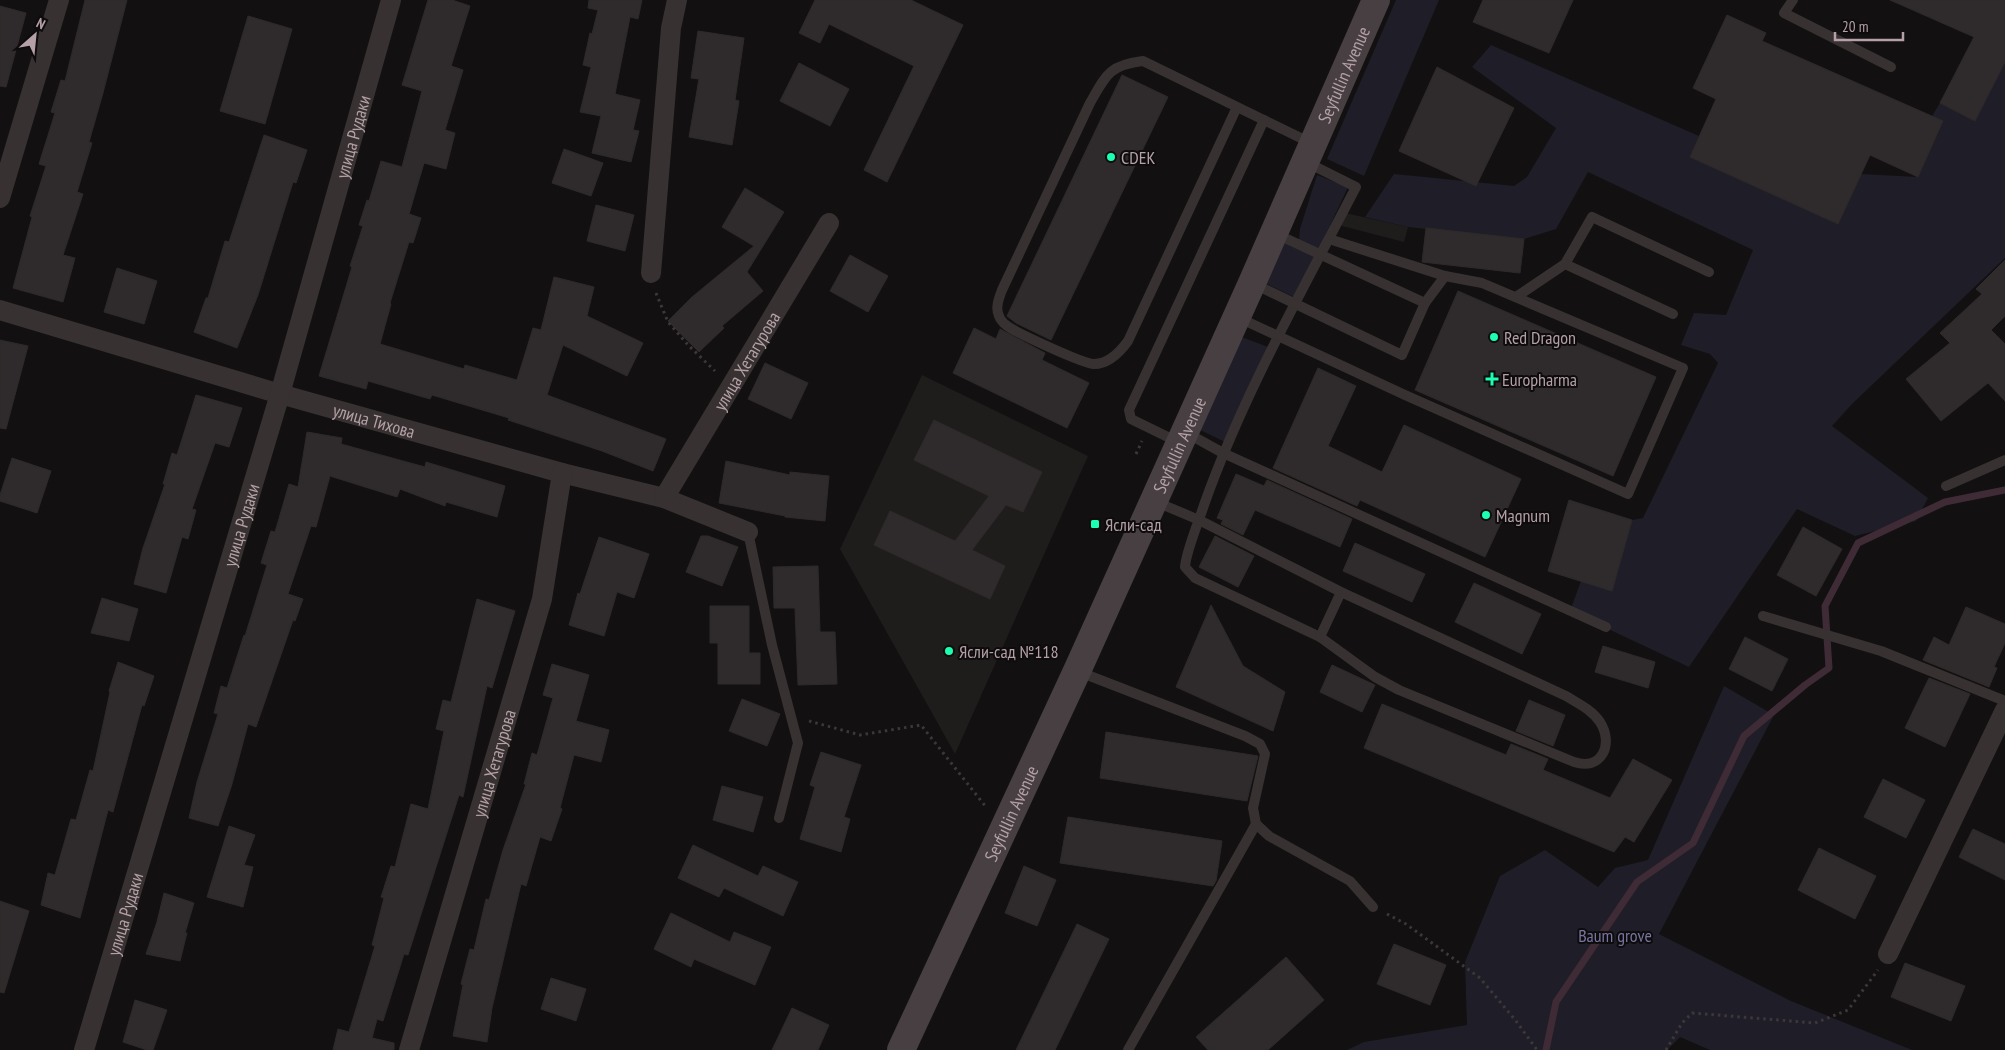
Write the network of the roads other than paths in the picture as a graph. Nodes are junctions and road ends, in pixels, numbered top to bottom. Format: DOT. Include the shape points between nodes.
graph roads {
  1 [pos="60,0"];
  2 [pos="392,0"];
  3 [pos="677,0"];
  4 [pos="1376,0"];
  5 [pos="1793,0"];
  6 [pos="1891,67"];
  7 [pos="1237,107"];
  8 [pos="1264,120"];
  9 [pos="1309,152"];
  10 [pos="0,198"];
  11 [pos="829,223"];
  12 [pos="1274,233"];
  13 [pos="1329,239"];
  14 [pos="1321,255"];
  15 [pos="1565,264"];
  16 [pos="1709,272"];
  17 [pos="652,273"];
  18 [pos="1445,276"];
  19 [pos="1252,283"];
  20 [pos="1516,297"];
  21 [pos="1425,302"];
  22 [pos="1296,303"];
  23 [pos="0,310"];
  24 [pos="1673,314"];
  25 [pos="1237,317"];
  26 [pos="1278,337"];
  27 [pos="280,394"];
  28 [pos="1181,437"];
  29 [pos="1223,452"];
  30 [pos="2005,460"];
  31 [pos="562,473"];
  32 [pos="1946,486"];
  33 [pos="664,498"];
  34 [pos="1153,501"];
  35 [pos="1199,520"];
  36 [pos="748,532"];
  37 [pos="1341,592"];
  38 [pos="1763,616"];
  39 [pos="1606,627"];
  40 [pos="1320,637"];
  41 [pos="1076,670"];
  42 [pos="2005,701"];
  43 [pos="2005,710"];
  44 [pos="779,818"];
  45 [pos="1256,824"];
  46 [pos="1373,906"];
  47 [pos="1888,954"];
  48 [pos="84,1050"];
  49 [pos="409,1050"];
  50 [pos="901,1050"];
  51 [pos="1128,1050"];
  1 -- 10 [label="street"];
  2 -- 27 [label="street, улица Рудаки"];
  3 -- 17 [label="street" via="671,28"];
  4 -- 9 [label="main road, Seyfullin Avenue"];
  5 -- 6 [label="lane" via="1784,12"];
  7 -- 7 [label="lane" via="1143,61 1124,63 1106,75 1090,102 1002,290 998,307 1005,325 1093,364 1104,362 1119,352 1128,341"];
  7 -- 8 [label="lane"];
  8 -- 9 [label="lane"];
  8 -- 28 [label="lane" via="1129,410 1131,419"];
  9 -- 12 [label="main road, Seyfullin Avenue"];
  9 -- 13 [label="lane" via="1356,187"];
  11 -- 33 [label="street, улица Хетагурова"];
  12 -- 14 [label="lane"];
  12 -- 19 [label="main road, Seyfullin Avenue"];
  13 -- 14 [label="lane"];
  13 -- 18 [label="lane"];
  14 -- 21 [label="lane"];
  14 -- 22 [label="lane"];
  15 -- 16 [label="lane" via="1592,217"];
  15 -- 20 [label="lane"];
  15 -- 24 [label="lane"];
  18 -- 20 [label="lane" via="1482,283"];
  18 -- 21 [label="lane"];
  19 -- 22 [label="lane"];
  19 -- 25 [label="main road, Seyfullin Avenue"];
  20 -- 26 [label="lane" via="1683,368 1628,494"];
  21 -- 22 [label="lane" via="1402,356"];
  22 -- 26 [label="lane"];
  23 -- 27 [label="street, улица Тихова"];
  25 -- 26 [label="lane"];
  25 -- 28 [label="main road, Seyfullin Avenue"];
  26 -- 29 [label="lane"];
  27 -- 31 [label="street, улица Тихова"];
  27 -- 48 [label="street, улица Рудаки"];
  28 -- 29 [label="lane"];
  28 -- 34 [label="main road, Seyfullin Avenue"];
  29 -- 35 [label="lane"];
  29 -- 39 [label="lane"];
  30 -- 32 [label="lane"];
  31 -- 33 [label="street, улица Тихова"];
  31 -- 49 [label="street, улица Хетагурова" via="542,600"];
  33 -- 36 [label="street, улица Тихова"];
  34 -- 35 [label="lane"];
  34 -- 41 [label="main road, Seyfullin Avenue"];
  35 -- 37 [label="lane"];
  35 -- 40 [label="lane" via="1185,563 1191,574"];
  36 -- 44 [label="lane" via="772,645 798,743"];
  37 -- 40 [label="lane"];
  37 -- 40 [label="lane" via="1566,696 1591,711 1605,730 1603,754 1595,762 1581,764 1408,694 1375,677"];
  38 -- 42 [label="lane" via="1881,651"];
  41 -- 45 [label="lane" via="1260,744 1265,754 1254,808"];
  41 -- 50 [label="main road, Seyfullin Avenue"];
  43 -- 47 [label="street"];
  45 -- 46 [label="lane" via="1269,836 1350,881"];
  45 -- 51 [label="lane"];
}
